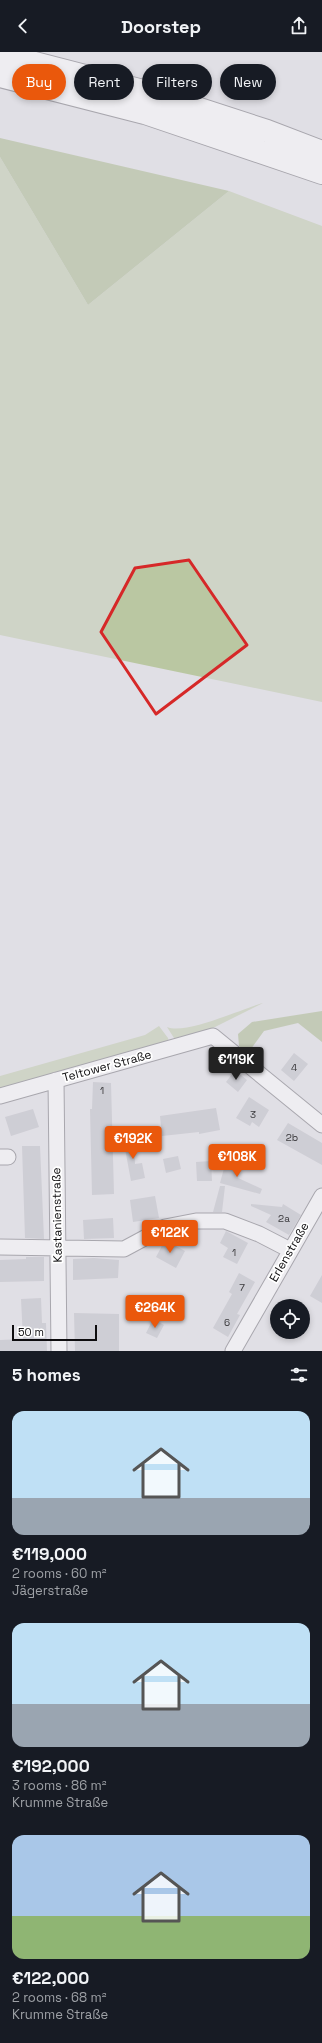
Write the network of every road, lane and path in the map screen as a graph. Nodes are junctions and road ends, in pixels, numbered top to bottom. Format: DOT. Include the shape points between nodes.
graph roads {
  1 [pos="0,54"];
  2 [pos="0,76"];
  3 [pos="322,152"];
  4 [pos="322,173"];
  5 [pos="56,1080"];
  6 [pos="0,1096"];
  7 [pos="322,1125"];
  8 [pos="322,1196"];
  9 [pos="0,1247"];
  10 [pos="58,1247"];
  11 [pos="290,1250"];
  12 [pos="59,1351"];
  13 [pos="233,1351"];
  1 -- 3 [label="highway" via="147,92 267,131"];
  2 -- 4 [label="highway" via="145,113"];
  5 -- 6 [label="street, Teltower Straße"];
  5 -- 7 [label="street, Teltower Straße" via="213,1036"];
  5 -- 10 [label="street, Kastanienstraße"];
  8 -- 11 [label="street, Erlenstraße"];
  9 -- 10 [label="street"];
  10 -- 11 [label="street" via="124,1249 165,1227 196,1221 225,1221"];
  10 -- 12 [label="street, Kastanienstraße"];
  11 -- 13 [label="street, Erlenstraße"];
}
